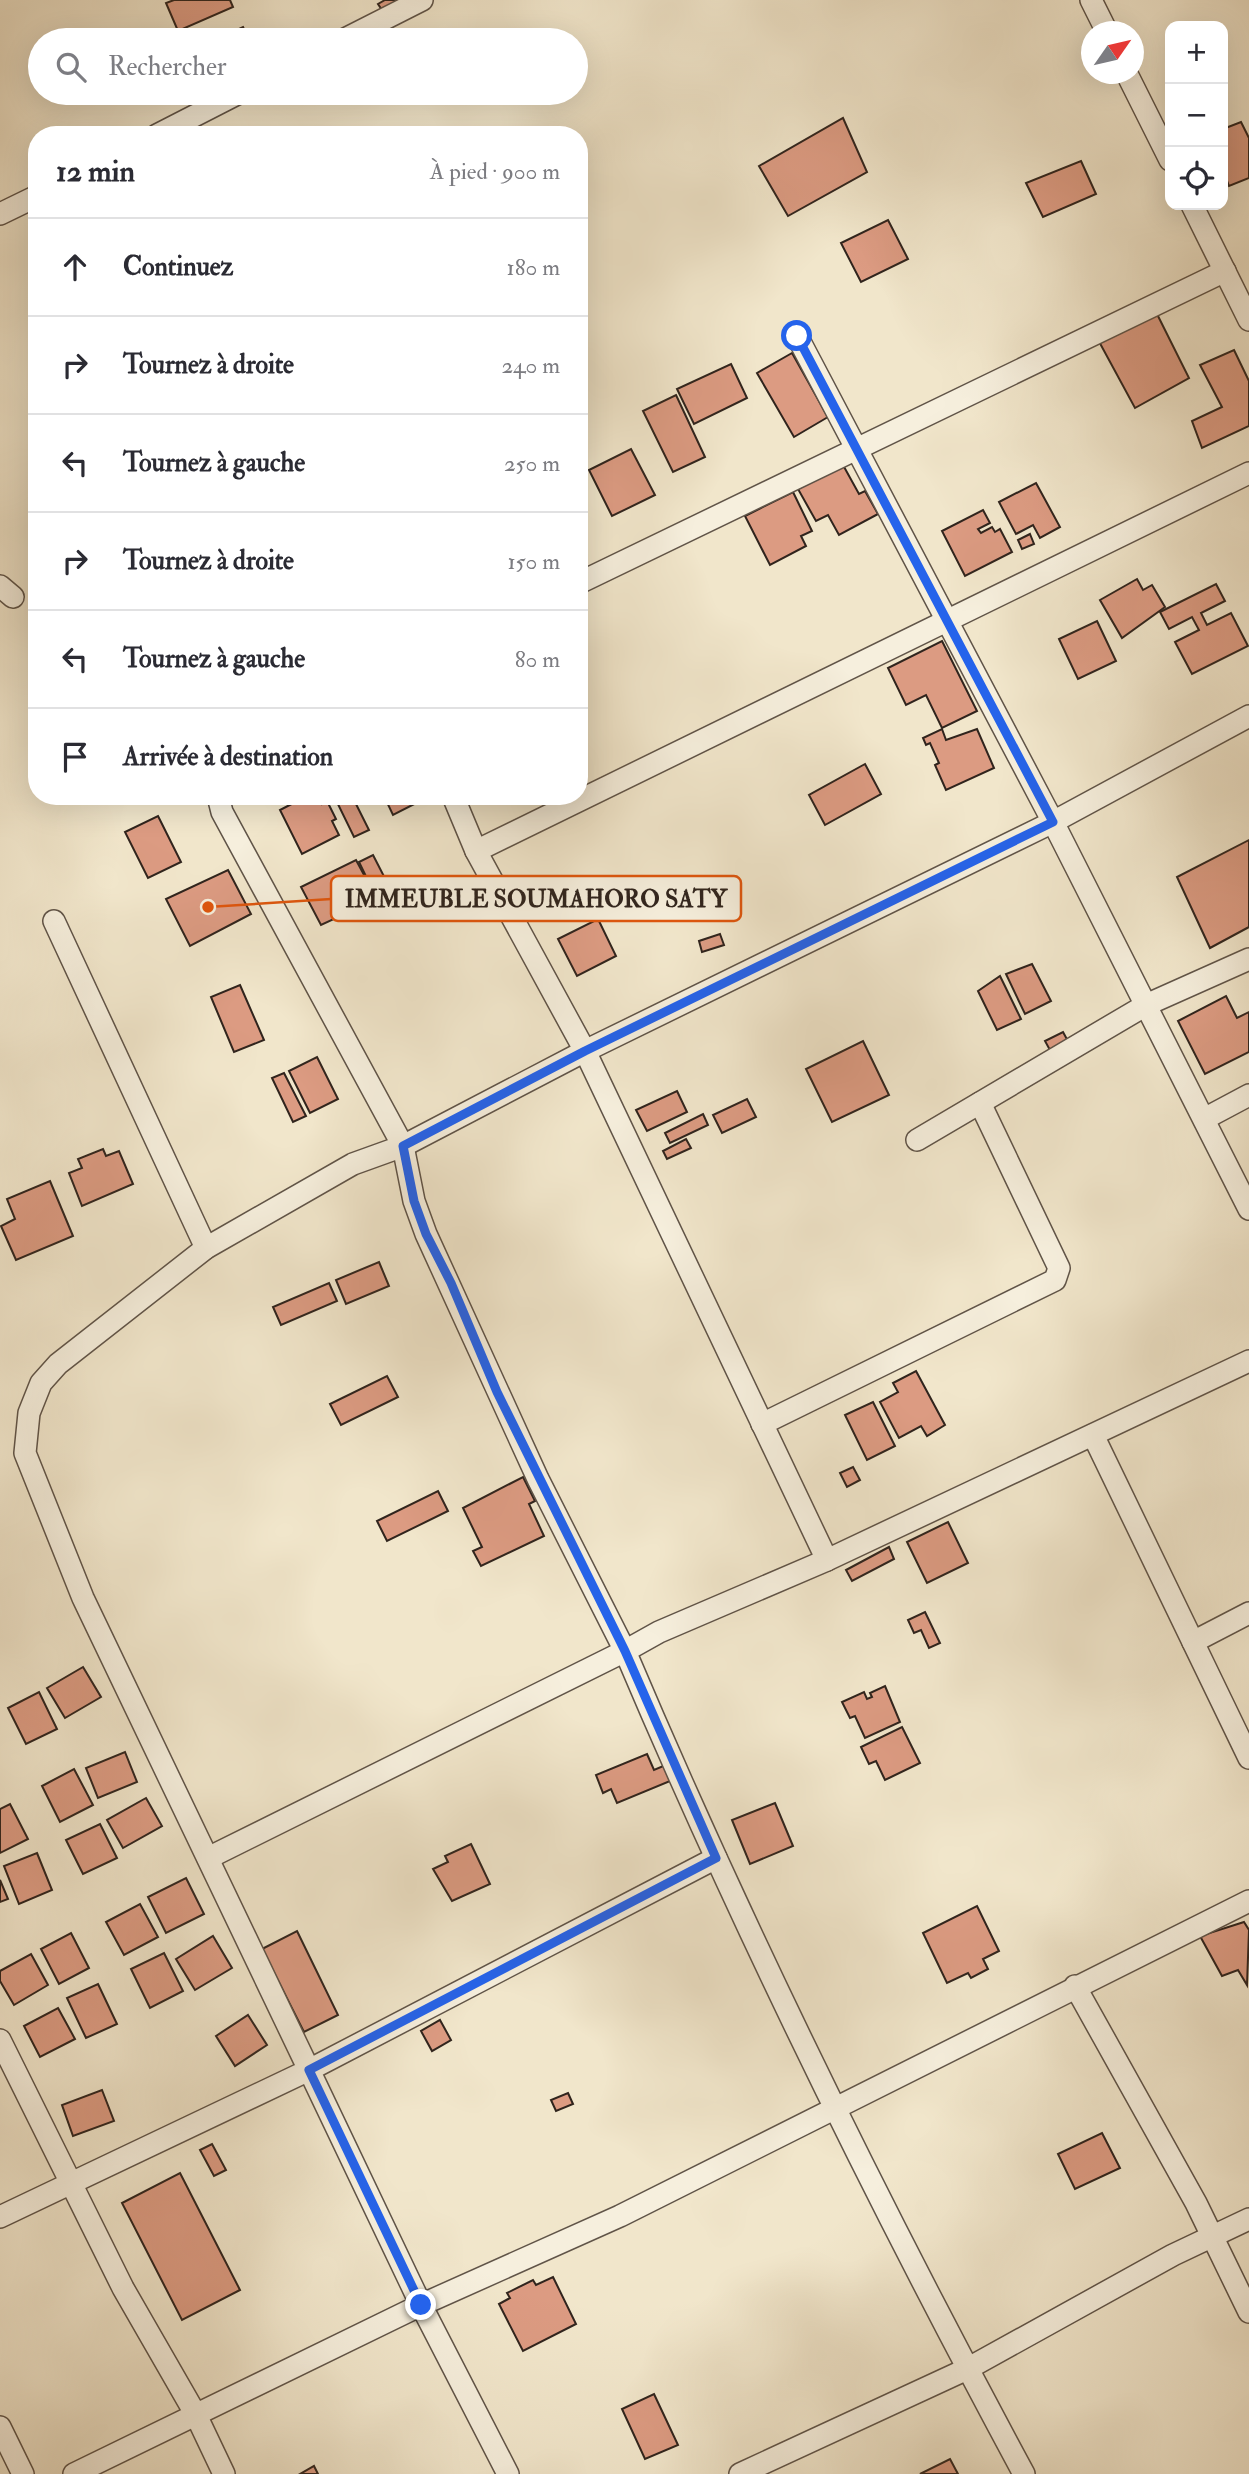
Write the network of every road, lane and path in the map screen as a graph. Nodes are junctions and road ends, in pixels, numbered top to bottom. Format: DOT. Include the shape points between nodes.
graph roads {
  1 [pos="422,0"];
  2 [pos="1091,0"];
  3 [pos="1102,21"];
  4 [pos="367,28"];
  5 [pos="1133,84"];
  6 [pos="216,105"];
  7 [pos="175,126"];
  8 [pos="1165,150"];
  9 [pos="28,200"];
  10 [pos="1194,210"];
  11 [pos="0,214"];
  12 [pos="1225,271"];
  13 [pos="1249,320"];
  14 [pos="797,336"];
  15 [pos="857,449"];
  16 [pos="1249,473"];
  17 [pos="588,579"];
  18 [pos="948,623"];
  19 [pos="1249,716"];
  20 [pos="588,797"];
  21 [pos="220,805"];
  22 [pos="457,805"];
  23 [pos="571,805"];
  24 [pos="1053,822"];
  25 [pos="476,851"];
  26 [pos="54,921"];
  27 [pos="1249,958"];
  28 [pos="1146,1005"];
  29 [pos="585,1051"];
  30 [pos="1249,1095"];
  31 [pos="980,1102"];
  32 [pos="1204,1119"];
  33 [pos="917,1140"];
  34 [pos="403,1146"];
  35 [pos="1249,1209"];
  36 [pos="206,1248"];
  37 [pos="1249,1362"];
  38 [pos="762,1424"];
  39 [pos="1093,1435"];
  40 [pos="827,1560"];
  41 [pos="1249,1613"];
  42 [pos="1193,1642"];
  43 [pos="625,1651"];
  44 [pos="1249,1758"];
  45 [pos="208,1858"];
  46 [pos="716,1858"];
  47 [pos="1249,1901"];
  48 [pos="1075,1986"];
  49 [pos="0,2040"];
  50 [pos="309,2070"];
  51 [pos="835,2110"];
  52 [pos="70,2182"];
  53 [pos="0,2217"];
  54 [pos="1249,2219"];
  55 [pos="1212,2235"];
  56 [pos="421,2305"];
  57 [pos="1249,2312"];
  58 [pos="967,2369"];
  59 [pos="196,2415"];
  60 [pos="0,2427"];
  61 [pos="767,2468"];
  62 [pos="23,2474"];
  63 [pos="74,2474"];
  64 [pos="224,2474"];
  65 [pos="508,2474"];
  66 [pos="740,2474"];
  67 [pos="1024,2474"];
  1 -- 4 [label="street"];
  2 -- 3 [label="street"];
  5 -- 8 [label="street"];
  6 -- 7 [label="street"];
  9 -- 11 [label="street"];
  10 -- 12 [label="street"];
  12 -- 13 [label="street"];
  12 -- 15 [label="street"];
  14 -- 15 [label="street"];
  15 -- 17 [label="street"];
  15 -- 18 [label="street"];
  16 -- 18 [label="street"];
  18 -- 20 [label="street"];
  18 -- 24 [label="street"];
  19 -- 24 [label="street"];
  21 -- 34 [label="street"];
  22 -- 25 [label="street"];
  23 -- 25 [label="street"];
  24 -- 28 [label="street"];
  24 -- 29 [label="street"];
  25 -- 29 [label="street"];
  26 -- 36 [label="street"];
  27 -- 28 [label="street"];
  28 -- 31 [label="street"];
  28 -- 32 [label="street"];
  29 -- 34 [label="street"];
  29 -- 38 [label="street"];
  30 -- 32 [label="street"];
  31 -- 33 [label="street"];
  31 -- 38 [label="street" via="1059,1268 1055,1280"];
  32 -- 35 [label="street"];
  34 -- 36 [label="street" via="354,1164"];
  34 -- 43 [label="street" via="426,1234 520,1442"];
  36 -- 45 [label="street" via="58,1364 41,1383 29,1413 25,1453 83,1598"];
  37 -- 39 [label="street"];
  38 -- 40 [label="street"];
  39 -- 40 [label="street"];
  39 -- 42 [label="street"];
  40 -- 43 [label="street"];
  41 -- 42 [label="street"];
  42 -- 44 [label="street"];
  43 -- 45 [label="street"];
  43 -- 46 [label="street"];
  45 -- 50 [label="street"];
  46 -- 50 [label="street"];
  46 -- 51 [label="street"];
  47 -- 48 [label="street"];
  48 -- 51 [label="street"];
  48 -- 55 [label="street"];
  49 -- 52 [label="street"];
  50 -- 52 [label="street"];
  50 -- 56 [label="street"];
  51 -- 56 [label="street" via="620,2216"];
  51 -- 58 [label="street"];
  52 -- 53 [label="street"];
  52 -- 59 [label="street" via="123,2288"];
  54 -- 55 [label="street"];
  55 -- 57 [label="street"];
  55 -- 58 [label="street"];
  56 -- 59 [label="street"];
  56 -- 65 [label="street"];
  58 -- 61 [label="street"];
  58 -- 67 [label="street"];
  59 -- 63 [label="street"];
  59 -- 64 [label="street"];
  60 -- 62 [label="street"];
  61 -- 66 [label="street"];
}
